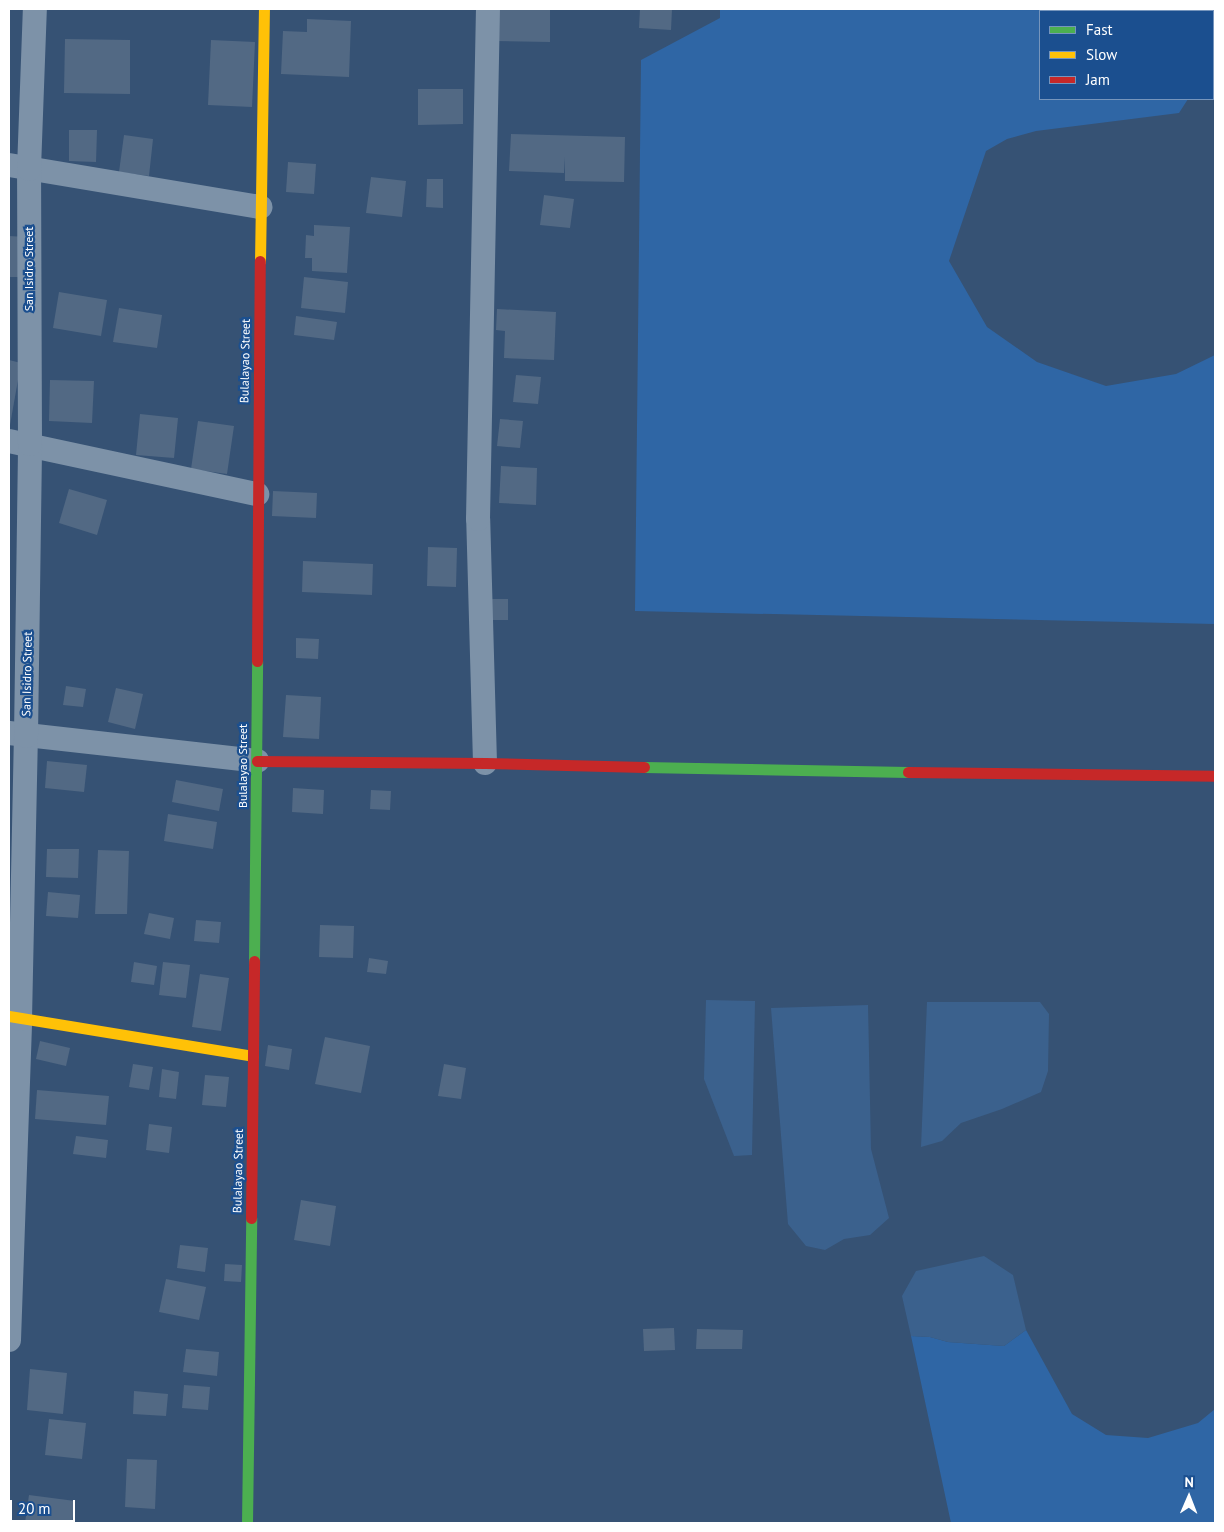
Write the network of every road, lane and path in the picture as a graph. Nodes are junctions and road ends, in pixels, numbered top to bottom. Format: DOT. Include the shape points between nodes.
graph roads {
  1 [pos="35,9"];
  2 [pos="264,9"];
  3 [pos="488,9"];
  4 [pos="19,167"];
  5 [pos="262,207"];
  6 [pos="19,442"];
  7 [pos="257,494"];
  8 [pos="17,735"];
  9 [pos="257,761"];
  10 [pos="484,763"];
  11 [pos="1215,776"];
  12 [pos="14,1017"];
  13 [pos="253,1056"];
  14 [pos="9,1340"];
  15 [pos="247,1523"];
  1 -- 4 [label="street, San Isidro Street"];
  2 -- 5 [label="street, Bulalayao Street"];
  3 -- 10 [label="street" via="478,519"];
  4 -- 5 [label="street"];
  4 -- 6 [label="street, San Isidro Street"];
  5 -- 7 [label="street, Bulalayao Street"];
  6 -- 7 [label="street"];
  6 -- 8 [label="street, San Isidro Street"];
  7 -- 9 [label="street, Bulalayao Street"];
  8 -- 9 [label="street"];
  8 -- 12 [label="street, San Isidro Street"];
  9 -- 10 [label="street"];
  9 -- 13 [label="street, Bulalayao Street"];
  10 -- 11 [label="street"];
  12 -- 13 [label="street"];
  12 -- 14 [label="street, San Isidro Street"];
  13 -- 15 [label="street, Bulalayao Street"];
}
